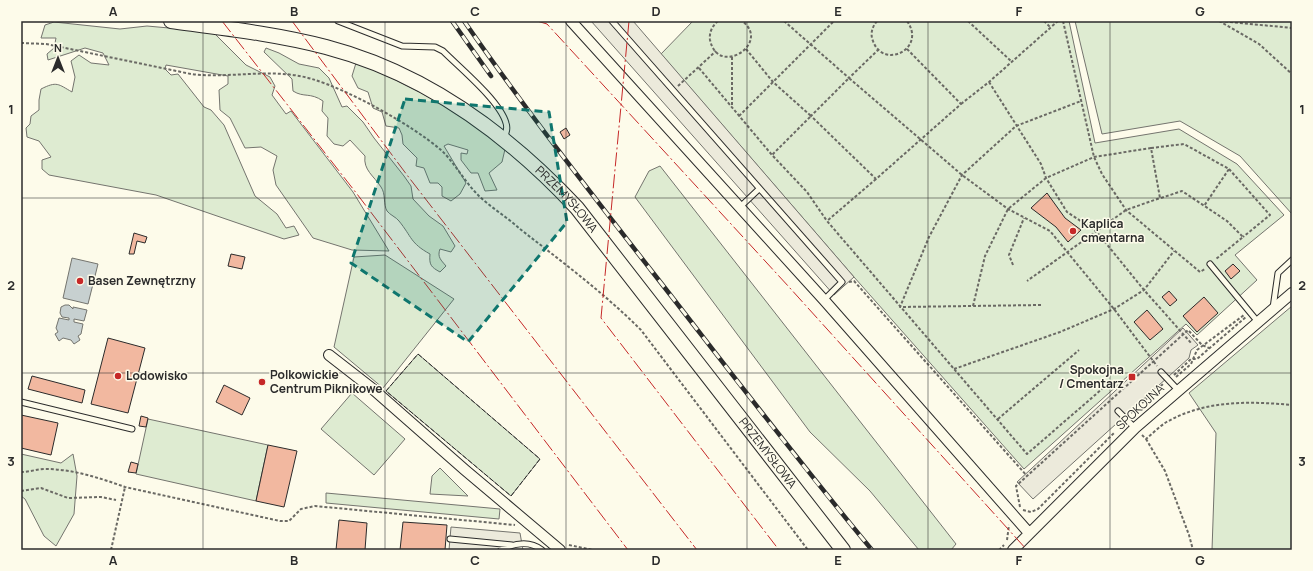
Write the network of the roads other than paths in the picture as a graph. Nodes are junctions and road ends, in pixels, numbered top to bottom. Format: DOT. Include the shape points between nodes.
graph roads {
  1 [pos="171,21"];
  2 [pos="338,21"];
  3 [pos="570,21"];
  4 [pos="612,21"];
  5 [pos="504,138"];
  6 [pos="759,189"];
  7 [pos="740,207"];
  8 [pos="1292,260"];
  9 [pos="1210,264"];
  10 [pos="1292,293"];
  11 [pos="824,300"];
  12 [pos="1273,308"];
  13 [pos="1258,322"];
  14 [pos="329,355"];
  15 [pos="1161,372"];
  16 [pos="1178,390"];
  17 [pos="21,402"];
  18 [pos="1118,411"];
  19 [pos="132,428"];
  20 [pos="1135,428"];
  21 [pos="1029,533"];
  22 [pos="450,539"];
  23 [pos="512,545"];
  24 [pos="563,547"];
  25 [pos="501,550"];
  26 [pos="542,550"];
  27 [pos="843,550"];
  28 [pos="1014,550"];
  1 -- 5 [label="street, PRZEMYSŁOWA" via="285,37 328,47 371,62 417,82 469,113"];
  2 -- 5 [label="lane" via="402,46 435,47 443,51 496,104 506,123"];
  3 -- 7 [label="street"];
  4 -- 6 [label="lane"];
  5 -- 27 [label="street, PRZEMYSŁOWA" via="547,176 577,208"];
  6 -- 7 [label="lane"];
  6 -- 11 [label="lane" via="842,282"];
  7 -- 11 [label="street"];
  8 -- 12 [label="lane" via="1278,273"];
  9 -- 13 [label="lane"];
  10 -- 12 [label="street, SPOKOJNA"];
  11 -- 21 [label="street"];
  12 -- 13 [label="street, SPOKOJNA"];
  13 -- 16 [label="street, SPOKOJNA"];
  14 -- 24 [label="street" via="374,390 529,524"];
  15 -- 16 [label="lane"];
  16 -- 20 [label="street, SPOKOJNA"];
  17 -- 19 [label="lane"];
  18 -- 20 [label="lane"];
  20 -- 21 [label="street, SPOKOJNA"];
  21 -- 28 [label="street, SPOKOJNA"];
  22 -- 23 [label="lane"];
  23 -- 25 [label="lane"];
  23 -- 26 [label="lane" via="526,543"];
}
